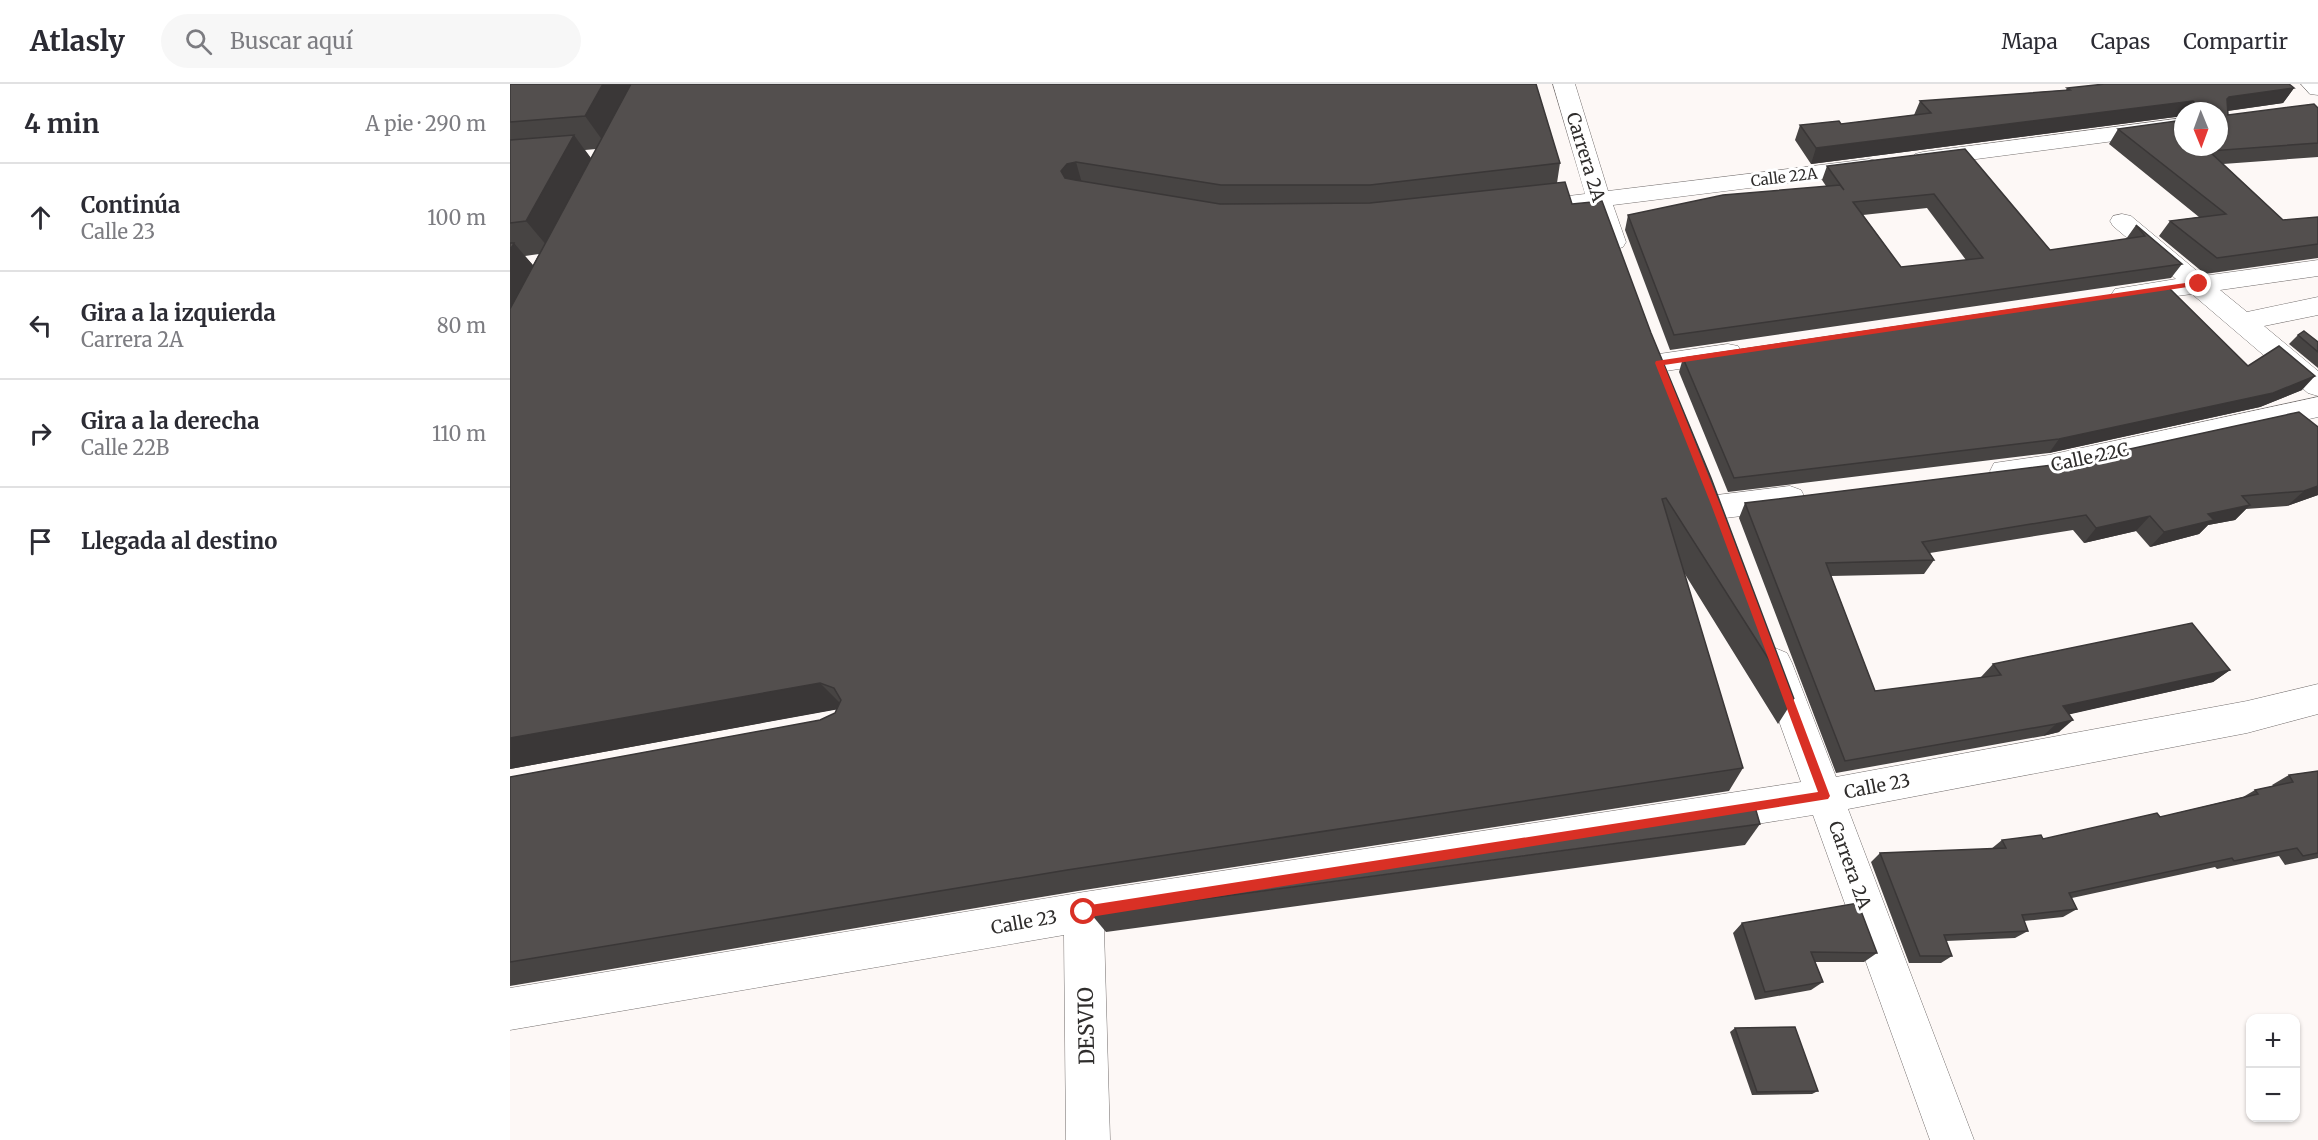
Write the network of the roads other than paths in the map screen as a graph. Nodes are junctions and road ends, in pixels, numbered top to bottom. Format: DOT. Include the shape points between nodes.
graph roads {
  1 [pos="1564,84"];
  2 [pos="2312,84"];
  3 [pos="2318,89"];
  4 [pos="2174,126"];
  5 [pos="1599,201"];
  6 [pos="1508,211"];
  7 [pos="2122,221"];
  8 [pos="1623,266"];
  9 [pos="2318,268"];
  10 [pos="2199,284"];
  11 [pos="2105,297"];
  12 [pos="2318,306"];
  13 [pos="2243,322"];
  14 [pos="1647,330"];
  15 [pos="1753,349"];
  16 [pos="1659,363"];
  17 [pos="2318,386"];
  18 [pos="1672,396"];
  19 [pos="2318,408"];
  20 [pos="1978,475"];
  21 [pos="1812,495"];
  22 [pos="1729,540"];
  23 [pos="1767,640"];
  24 [pos="2318,699"];
  25 [pos="1825,796"];
  26 [pos="1084,912"];
  27 [pos="510,1009"];
  28 [pos="1088,1140"];
  29 [pos="1952,1140"];
  1 -- 5 [label="street, Carrera 2A"];
  2 -- 3 [label="street"];
  4 -- 5 [label="street, Calle 22A"];
  5 -- 6 [label="street, Calle 22A"];
  5 -- 8 [label="street, Carrera 2A"];
  7 -- 10 [label="street"];
  9 -- 10 [label="street"];
  10 -- 11 [label="street"];
  10 -- 13 [label="street"];
  12 -- 13 [label="street"];
  13 -- 17 [label="street"];
  14 -- 16 [label="street"];
  15 -- 16 [label="street"];
  16 -- 18 [label="street"];
  19 -- 20 [label="street, Calle 22C" via="2049,466"];
  21 -- 22 [label="street" via="1712,496"];
  23 -- 25 [label="street, Carrera 2A"];
  24 -- 25 [label="street, Calle 23" via="2247,717"];
  25 -- 26 [label="street, Calle 23"];
  25 -- 29 [label="street, Carrera 2A"];
  26 -- 27 [label="street, Calle 23"];
  26 -- 28 [label="street, DESVIO"];
}
